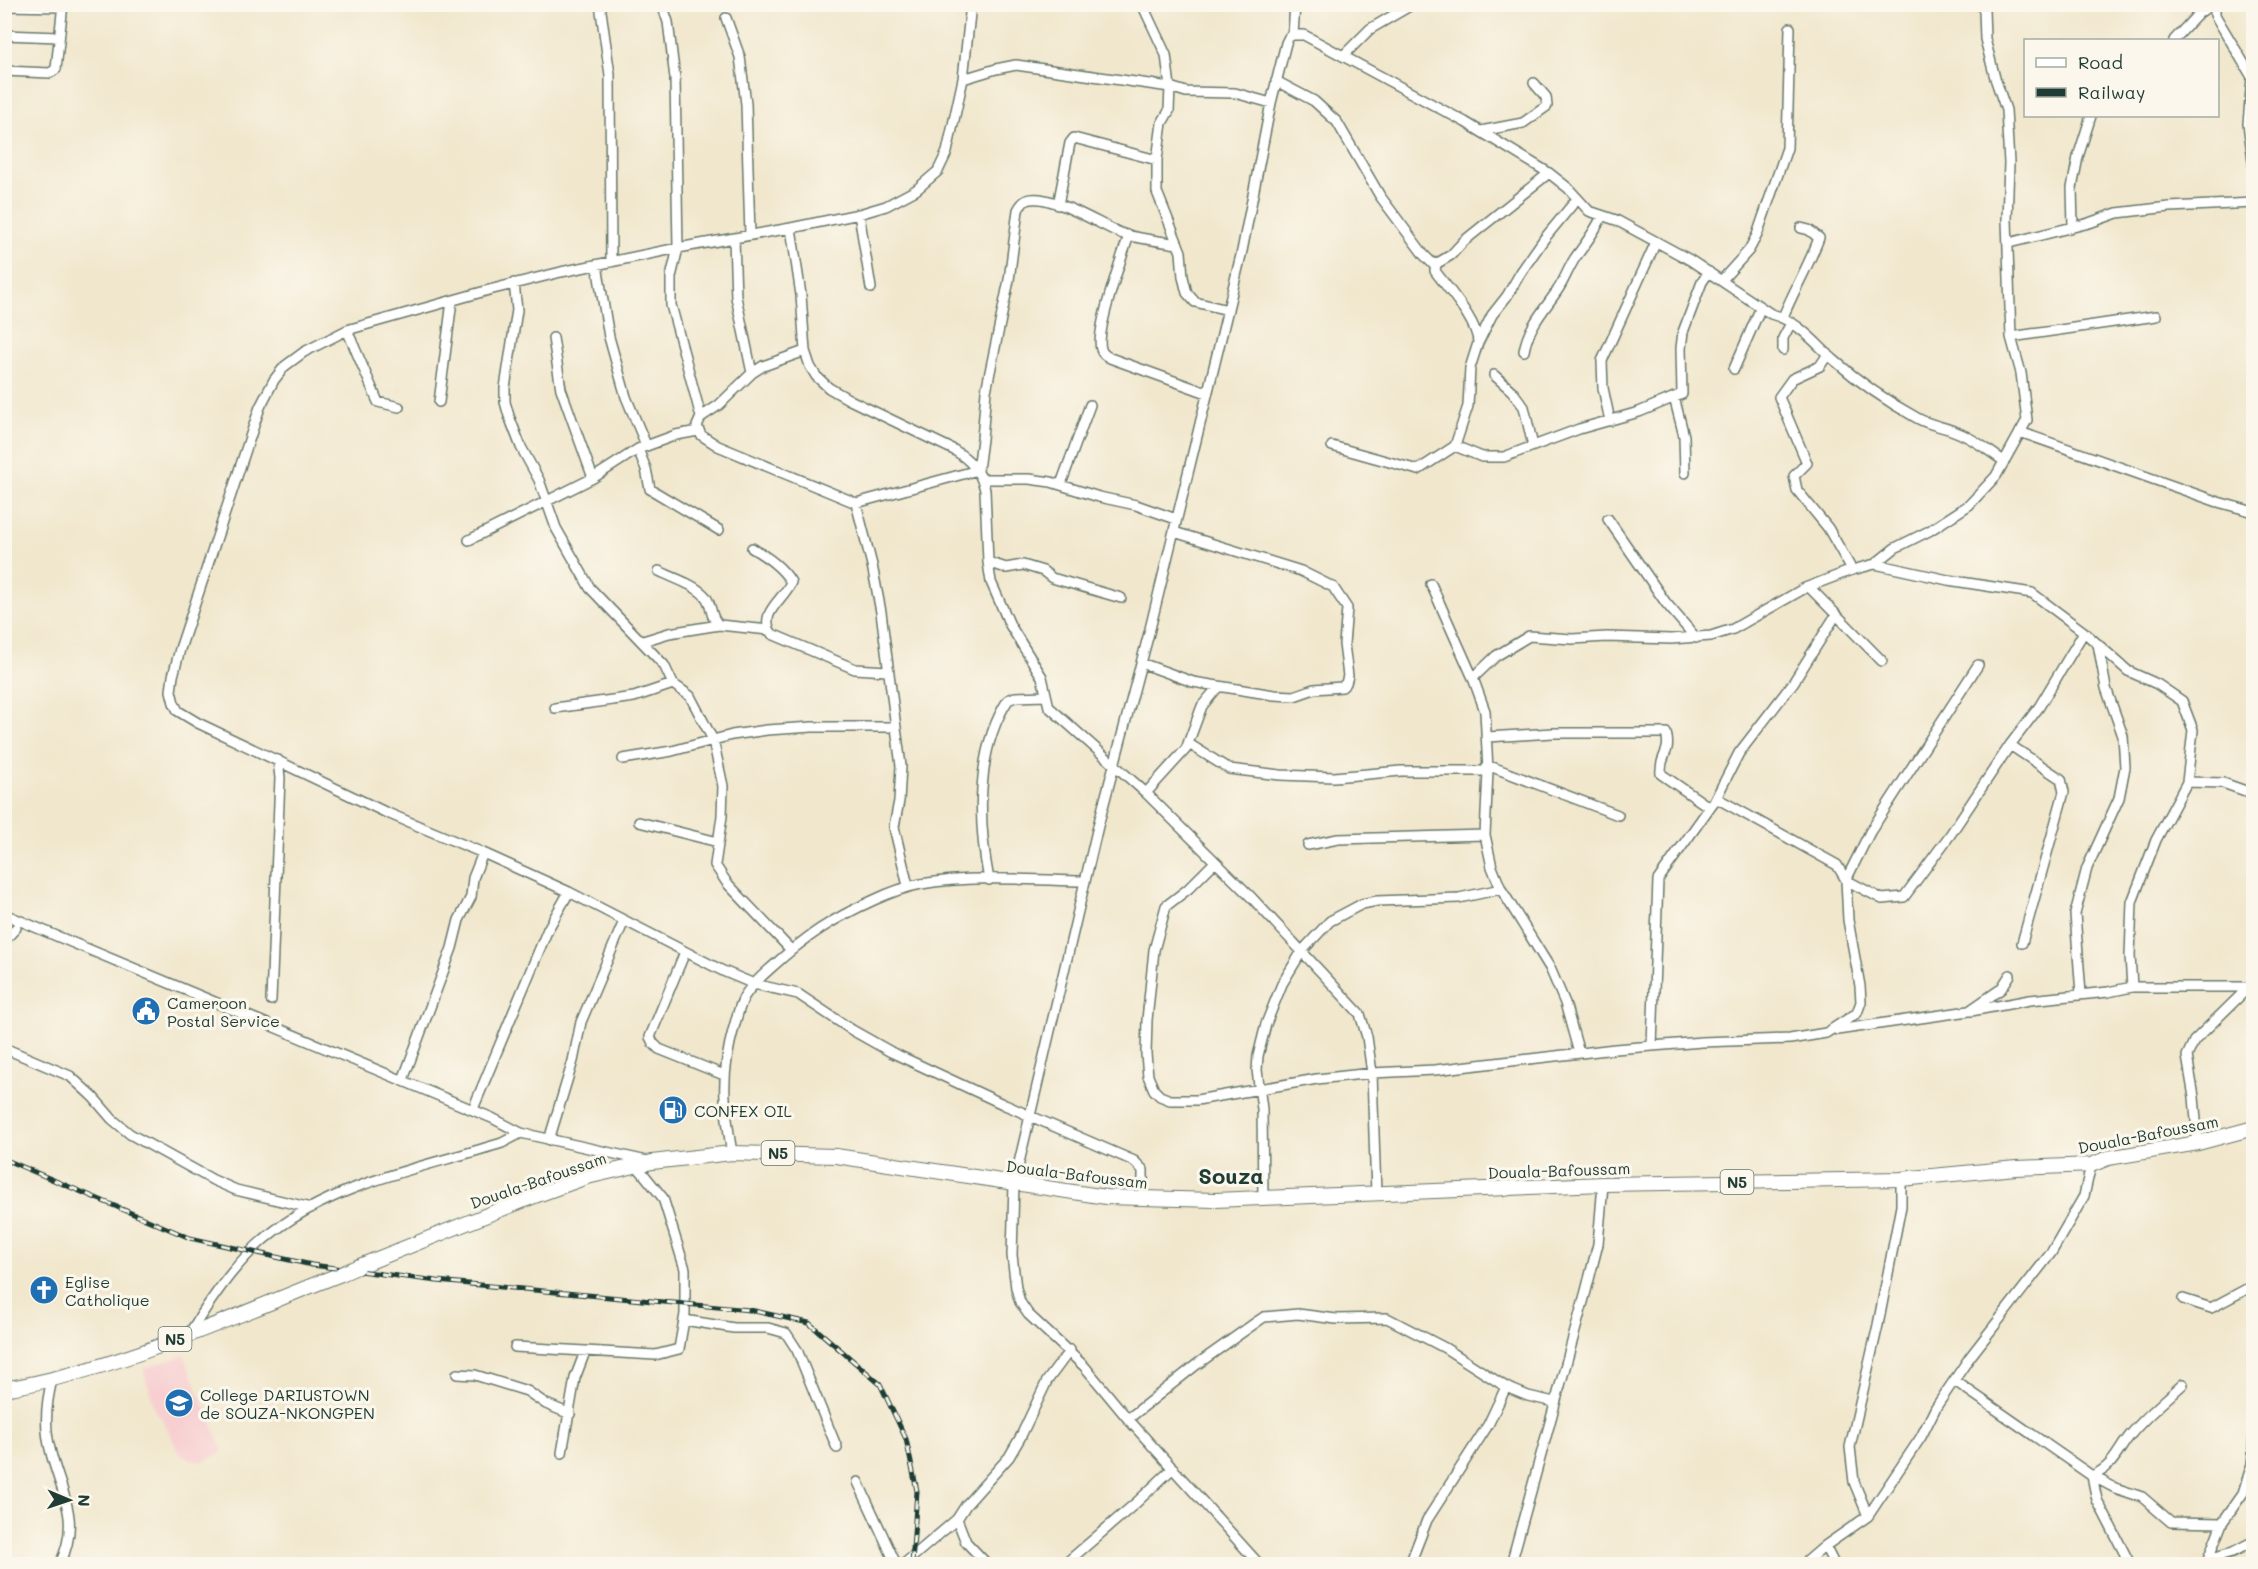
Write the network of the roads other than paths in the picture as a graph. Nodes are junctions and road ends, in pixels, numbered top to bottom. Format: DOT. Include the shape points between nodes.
graph roads {
  1 [pos="600,4"];
  2 [pos="662,4"];
  3 [pos="971,4"];
  4 [pos="1142,4"];
  5 [pos="1294,4"];
  6 [pos="1413,4"];
  7 [pos="1980,4"];
  8 [pos="2214,4"];
  9 [pos="4,6"];
  10 [pos="63,6"];
  11 [pos="726,18"];
  12 [pos="1790,28"];
  13 [pos="1293,34"];
  14 [pos="4,35"];
  15 [pos="59,37"];
  16 [pos="2175,39"];
  17 [pos="1344,56"];
  18 [pos="4,71"];
  19 [pos="963,79"];
  20 [pos="1276,81"];
  21 [pos="1534,83"];
  22 [pos="1170,87"];
  23 [pos="1271,103"];
  24 [pos="2091,117"];
  25 [pos="1481,131"];
  26 [pos="1157,160"];
  27 [pos="2253,168"];
  28 [pos="1549,172"];
  29 [pos="1577,198"];
  30 [pos="2253,203"];
  31 [pos="1058,205"];
  32 [pos="859,214"];
  33 [pos="1602,216"];
  34 [pos="2073,226"];
  35 [pos="791,228"];
  36 [pos="1801,228"];
  37 [pos="750,235"];
  38 [pos="1129,235"];
  39 [pos="734,239"];
  40 [pos="1656,242"];
  41 [pos="2009,243"];
  42 [pos="1178,244"];
  43 [pos="678,248"];
  44 [pos="611,262"];
  45 [pos="597,265"];
  46 [pos="1435,266"];
  47 [pos="1709,272"];
  48 [pos="1722,280"];
  49 [pos="514,283"];
  50 [pos="871,288"];
  51 [pos="452,301"];
  52 [pos="1761,307"];
  53 [pos="1228,310"];
  54 [pos="2156,316"];
  55 [pos="1787,320"];
  56 [pos="347,330"];
  57 [pos="2011,337"];
  58 [pos="553,338"];
  59 [pos="1478,343"];
  60 [pos="1783,350"];
  61 [pos="805,351"];
  62 [pos="1524,351"];
  63 [pos="1828,354"];
  64 [pos="1734,369"];
  65 [pos="752,373"];
  66 [pos="1494,375"];
  67 [pos="1207,393"];
  68 [pos="1674,397"];
  69 [pos="439,402"];
  70 [pos="1090,405"];
  71 [pos="399,408"];
  72 [pos="701,417"];
  73 [pos="1610,421"];
  74 [pos="698,430"];
  75 [pos="2020,432"];
  76 [pos="1332,446"];
  77 [pos="1455,446"];
  78 [pos="1533,446"];
  79 [pos="642,447"];
  80 [pos="2004,461"];
  81 [pos="978,470"];
  82 [pos="1685,474"];
  83 [pos="593,478"];
  84 [pos="983,480"];
  85 [pos="1061,484"];
  86 [pos="545,502"];
  87 [pos="856,503"];
  88 [pos="2253,512"];
  89 [pos="1176,519"];
  90 [pos="1608,519"];
  91 [pos="719,531"];
  92 [pos="1174,532"];
  93 [pos="469,540"];
  94 [pos="752,549"];
  95 [pos="988,562"];
  96 [pos="1875,564"];
  97 [pos="1852,570"];
  98 [pos="659,571"];
  99 [pos="1431,584"];
  100 [pos="1809,587"];
  101 [pos="1121,598"];
  102 [pos="1836,615"];
  103 [pos="719,625"];
  104 [pos="769,630"];
  105 [pos="2084,632"];
  106 [pos="1696,638"];
  107 [pos="643,641"];
  108 [pos="2098,644"];
  109 [pos="1882,661"];
  110 [pos="1141,663"];
  111 [pos="1978,665"];
  112 [pos="887,671"];
  113 [pos="1473,678"];
  114 [pos="673,684"];
  115 [pos="1218,687"];
  116 [pos="1046,696"];
  117 [pos="555,708"];
  118 [pos="896,727"];
  119 [pos="1487,737"];
  120 [pos="713,740"];
  121 [pos="1189,744"];
  122 [pos="2010,745"];
  123 [pos="623,759"];
  124 [pos="278,760"];
  125 [pos="1114,766"];
  126 [pos="1487,768"];
  127 [pos="299,770"];
  128 [pos="280,778"];
  129 [pos="2187,782"];
  130 [pos="1146,793"];
  131 [pos="2253,794"];
  132 [pos="1711,803"];
  133 [pos="1618,815"];
  134 [pos="639,822"];
  135 [pos="1485,835"];
  136 [pos="718,842"];
  137 [pos="1308,845"];
  138 [pos="483,853"];
  139 [pos="1215,862"];
  140 [pos="989,880"];
  141 [pos="1846,880"];
  142 [pos="1085,881"];
  143 [pos="908,886"];
  144 [pos="1501,889"];
  145 [pos="569,892"];
  146 [pos="4,914"];
  147 [pos="624,921"];
  148 [pos="15,928"];
  149 [pos="4,941"];
  150 [pos="2022,944"];
  151 [pos="791,950"];
  152 [pos="1302,951"];
  153 [pos="685,952"];
  154 [pos="2010,975"];
  155 [pos="754,984"];
  156 [pos="2252,986"];
  157 [pos="2132,987"];
  158 [pos="2081,994"];
  159 [pos="271,1000"];
  160 [pos="1968,1011"];
  161 [pos="1832,1031"];
  162 [pos="1652,1046"];
  163 [pos="4,1048"];
  164 [pos="1579,1053"];
  165 [pos="1372,1072"];
  166 [pos="724,1076"];
  167 [pos="404,1080"];
  168 [pos="1261,1089"];
  169 [pos="473,1109"];
  170 [pos="1030,1116"];
  171 [pos="2253,1128"];
  172 [pos="521,1133"];
  173 [pos="549,1140"];
  174 [pos="2198,1143"];
  175 [pos="732,1153"];
  176 [pos="652,1162"];
  177 [pos="2091,1165"];
  178 [pos="637,1166"];
  179 [pos="1901,1179"];
  180 [pos="1014,1184"];
  181 [pos="1603,1184"];
  182 [pos="1376,1194"];
  183 [pos="1263,1198"];
  184 [pos="1143,1200"];
  185 [pos="311,1208"];
  186 [pos="2253,1285"];
  187 [pos="2182,1299"];
  188 [pos="684,1320"];
  189 [pos="189,1334"];
  190 [pos="515,1347"];
  191 [pos="1070,1350"];
  192 [pos="585,1352"];
  193 [pos="457,1374"];
  194 [pos="52,1380"];
  195 [pos="1955,1381"];
  196 [pos="2183,1384"];
  197 [pos="1506,1387"];
  198 [pos="4,1389"];
  199 [pos="1554,1402"];
  200 [pos="570,1414"];
  201 [pos="1128,1419"];
  202 [pos="2253,1435"];
  203 [pos="837,1448"];
  204 [pos="562,1453"];
  205 [pos="1173,1468"];
  206 [pos="2092,1476"];
  207 [pos="858,1482"];
  208 [pos="1868,1516"];
  209 [pos="957,1519"];
  210 [pos="2222,1523"];
  211 [pos="2253,1541"];
  212 [pos="1825,1546"];
  213 [pos="2205,1562"];
  214 [pos="60,1564"];
  215 [pos="896,1564"];
  216 [pos="904,1564"];
  217 [pos="987,1564"];
  218 [pos="1065,1564"];
  219 [pos="1259,1564"];
  220 [pos="1410,1564"];
  221 [pos="1511,1564"];
  222 [pos="1804,1564"];
  223 [pos="1834,1564"];
  224 [pos="2130,1564"];
  1 -- 44 [label="street" via="610,75"];
  2 -- 43 [label="street" via="675,78"];
  3 -- 19 [label="street"];
  4 -- 22 [label="street" via="1166,56"];
  5 -- 13 [label="street"];
  6 -- 17 [label="street" via="1370,29"];
  7 -- 41 [label="street" via="1984,10 1985,39 2006,110"];
  8 -- 16 [label="street" via="2199,13"];
  8 -- 27 [label="street" via="2216,15 2252,77 2248,124"];
  9 -- 10 [label="street"];
  10 -- 15 [label="street"];
  11 -- 37 [label="street" via="740,57 746,104"];
  12 -- 48 [label="street" via="1787,148 1757,235"];
  13 -- 17 [label="street" via="1304,35"];
  13 -- 20 [label="street" via="1286,42"];
  14 -- 15 [label="street"];
  15 -- 18 [label="street" via="53,72"];
  17 -- 25 [label="street"];
  19 -- 22 [label="street" via="1016,65"];
  19 -- 32 [label="street" via="947,152 938,171 901,199"];
  20 -- 23 [label="street"];
  20 -- 46 [label="street" via="1314,101 1337,122 1380,196"];
  21 -- 25 [label="street" via="1546,97 1547,106 1523,123"];
  22 -- 23 [label="street" via="1186,92 1236,93"];
  22 -- 26 [label="street" via="1169,111 1162,123"];
  23 -- 53 [label="street"];
  24 -- 34 [label="street" via="2072,188"];
  25 -- 28 [label="street"];
  26 -- 31 [label="street" via="1073,139"];
  26 -- 42 [label="street" via="1157,192"];
  28 -- 29 [label="street"];
  28 -- 46 [label="street"];
  29 -- 33 [label="street" via="1589,211"];
  29 -- 59 [label="street" via="1521,272"];
  30 -- 34 [label="street" via="2128,212"];
  31 -- 38 [label="street"];
  31 -- 81 [label="street" via="1032,200 1024,202 1018,210 1010,274 986,391"];
  32 -- 35 [label="street"];
  32 -- 50 [label="street"];
  33 -- 40 [label="street"];
  33 -- 62 [label="street" via="1536,320"];
  34 -- 41 [label="street"];
  35 -- 37 [label="street"];
  35 -- 61 [label="street"];
  36 -- 55 [label="street" via="1819,238 1799,280"];
  37 -- 39 [label="street"];
  38 -- 42 [label="street"];
  38 -- 67 [label="street" via="1102,326 1101,349 1110,358"];
  39 -- 43 [label="street"];
  39 -- 65 [label="street" via="736,297"];
  40 -- 47 [label="street"];
  40 -- 73 [label="street" via="1602,361"];
  41 -- 57 [label="street"];
  42 -- 53 [label="street" via="1190,298 1204,306"];
  43 -- 44 [label="street"];
  43 -- 72 [label="street" via="671,277 671,305"];
  44 -- 45 [label="street"];
  45 -- 49 [label="street"];
  45 -- 79 [label="street" via="609,337"];
  46 -- 59 [label="street" via="1478,336"];
  47 -- 48 [label="street"];
  47 -- 68 [label="street" via="1684,325 1682,394"];
  48 -- 52 [label="street"];
  49 -- 51 [label="street"];
  49 -- 86 [label="street" via="517,310 505,402"];
  51 -- 56 [label="street"];
  51 -- 69 [label="street"];
  52 -- 55 [label="street"];
  52 -- 64 [label="street"];
  53 -- 67 [label="street"];
  54 -- 57 [label="street"];
  55 -- 60 [label="street"];
  55 -- 63 [label="street"];
  56 -- 71 [label="street" via="378,402"];
  56 -- 124 [label="street" via="285,366 268,390 234,482 173,676 171,691 178,711"];
  57 -- 75 [label="street" via="2021,373 2027,420"];
  58 -- 83 [label="street" via="561,389"];
  59 -- 77 [label="street" via="1470,368 1468,406"];
  61 -- 65 [label="street"];
  61 -- 81 [label="street" via="816,376 829,388 954,450"];
  63 -- 80 [label="street" via="1865,385 1919,419 1961,434"];
  63 -- 97 [label="street" via="1820,366 1792,379 1779,398 1808,463 1794,476 1797,490 1828,528"];
  65 -- 72 [label="street"];
  66 -- 78 [label="street" via="1524,407"];
  67 -- 89 [label="street"];
  68 -- 73 [label="street"];
  68 -- 82 [label="street" via="1684,436"];
  70 -- 85 [label="street"];
  72 -- 74 [label="street"];
  73 -- 78 [label="street"];
  74 -- 79 [label="street"];
  74 -- 87 [label="street" via="731,452"];
  75 -- 80 [label="street"];
  75 -- 88 [label="street"];
  76 -- 77 [label="street" via="1419,470"];
  77 -- 78 [label="street" via="1494,458"];
  79 -- 83 [label="street"];
  79 -- 91 [label="street" via="650,489"];
  80 -- 96 [label="street" via="1969,506 1895,548"];
  81 -- 84 [label="street"];
  81 -- 87 [label="street"];
  83 -- 86 [label="street"];
  84 -- 85 [label="street" via="1029,479"];
  84 -- 95 [label="street"];
  85 -- 89 [label="street"];
  86 -- 93 [label="street"];
  86 -- 107 [label="street" via="590,588"];
  87 -- 112 [label="street" via="878,590"];
  89 -- 92 [label="street"];
  90 -- 106 [label="street" via="1666,603"];
  92 -- 110 [label="street"];
  92 -- 115 [label="street" via="1301,571 1333,587 1347,608 1344,644 1348,676 1342,687 1314,689 1294,696"];
  94 -- 104 [label="street" via="768,557 791,582 769,615"];
  95 -- 101 [label="street" via="1006,568 1023,565 1052,578"];
  95 -- 116 [label="street" via="997,599 1042,677"];
  96 -- 97 [label="street"];
  96 -- 105 [label="street" via="2032,592"];
  97 -- 100 [label="street"];
  98 -- 103 [label="street" via="705,597 713,620"];
  99 -- 113 [label="street"];
  100 -- 102 [label="street"];
  100 -- 106 [label="street" via="1733,629"];
  102 -- 109 [label="street"];
  102 -- 132 [label="street" via="1793,683 1739,753"];
  103 -- 104 [label="street"];
  103 -- 107 [label="street"];
  104 -- 112 [label="street" via="776,637 846,666"];
  105 -- 108 [label="street"];
  105 -- 122 [label="street"];
  106 -- 113 [label="street" via="1529,636 1496,656"];
  107 -- 114 [label="street" via="664,665"];
  108 -- 129 [label="street" via="2128,671 2182,701 2193,730"];
  108 -- 158 [label="street" via="2106,688 2123,736 2125,767 2119,798 2087,868 2075,914"];
  110 -- 115 [label="street"];
  110 -- 125 [label="street"];
  111 -- 141 [label="street" via="1870,832"];
  112 -- 118 [label="street"];
  113 -- 119 [label="street" via="1485,711"];
  114 -- 117 [label="street" via="634,697"];
  114 -- 120 [label="street" via="690,696"];
  115 -- 121 [label="street" via="1202,706"];
  116 -- 125 [label="street" via="1049,707"];
  116 -- 140 [label="street" via="1008,700 989,746 982,826"];
  118 -- 120 [label="street" via="787,728"];
  118 -- 143 [label="street" via="901,783 894,827"];
  119 -- 126 [label="street"];
  119 -- 132 [label="street" via="1666,733 1669,744 1660,766 1661,774"];
  120 -- 123 [label="street"];
  120 -- 136 [label="street" via="723,786"];
  121 -- 126 [label="street" via="1229,769 1280,775 1334,777"];
  121 -- 130 [label="street"];
  122 -- 141 [label="street" via="1904,897 1882,899"];
  122 -- 150 [label="street" via="2061,779 2064,792"];
  124 -- 127 [label="street"];
  124 -- 128 [label="street"];
  125 -- 130 [label="street"];
  125 -- 142 [label="street"];
  126 -- 133 [label="street"];
  126 -- 135 [label="street"];
  127 -- 128 [label="street"];
  127 -- 138 [label="street"];
  128 -- 159 [label="street"];
  129 -- 131 [label="street" via="2223,783"];
  129 -- 157 [label="street" via="2156,840 2132,902"];
  130 -- 139 [label="street"];
  132 -- 141 [label="street" via="1720,800 1837,865"];
  132 -- 162 [label="street" via="1658,880"];
  134 -- 136 [label="street"];
  135 -- 137 [label="street" via="1338,839"];
  135 -- 144 [label="street"];
  136 -- 151 [label="street" via="716,869"];
  138 -- 145 [label="street"];
  138 -- 167 [label="street" via="473,878 471,897 459,920"];
  139 -- 152 [label="street"];
  139 -- 168 [label="street" via="1164,909 1152,970 1149,1076 1160,1096 1177,1101"];
  140 -- 142 [label="street"];
  140 -- 143 [label="street"];
  141 -- 161 [label="street" via="1861,1002 1857,1013"];
  142 -- 170 [label="street"];
  143 -- 151 [label="street" via="826,924"];
  144 -- 152 [label="street" via="1459,898 1377,900 1362,904 1330,921"];
  144 -- 164 [label="street" via="1550,968"];
  145 -- 147 [label="street"];
  145 -- 169 [label="street" via="548,929"];
  146 -- 167 [label="street"];
  147 -- 153 [label="street"];
  147 -- 173 [label="street" via="580,1022 573,1061"];
  148 -- 149 [label="street"];
  151 -- 155 [label="street"];
  152 -- 165 [label="street" via="1360,1014 1368,1037"];
  152 -- 168 [label="street" via="1282,984 1261,1042 1257,1062"];
  153 -- 155 [label="street"];
  153 -- 166 [label="street" via="650,1037 660,1049"];
  154 -- 160 [label="street" via="2001,989"];
  155 -- 166 [label="street" via="738,1013"];
  155 -- 170 [label="street" via="798,994 891,1052"];
  156 -- 157 [label="street"];
  156 -- 174 [label="street" via="2188,1050"];
  157 -- 158 [label="street"];
  158 -- 160 [label="street"];
  160 -- 161 [label="street"];
  161 -- 162 [label="street" via="1790,1039"];
  162 -- 164 [label="street"];
  163 -- 185 [label="street" via="70,1076 130,1134 213,1180 236,1190"];
  164 -- 165 [label="street" via="1435,1070"];
  165 -- 168 [label="street"];
  165 -- 182 [label="street"];
  166 -- 175 [label="street"];
  167 -- 169 [label="street"];
  168 -- 183 [label="street"];
  169 -- 172 [label="street"];
  170 -- 180 [label="street"];
  170 -- 184 [label="street" via="1138,1163 1143,1170"];
  171 -- 174 [label="highway, Douala-Bafoussam / N5"];
  172 -- 173 [label="street"];
  172 -- 185 [label="street" via="502,1143 343,1192"];
  173 -- 176 [label="street"];
  174 -- 177 [label="highway, Douala-Bafoussam / N5" via="2136,1152"];
  175 -- 176 [label="highway, Douala-Bafoussam / N5"];
  175 -- 180 [label="highway, Douala-Bafoussam / N5" via="836,1156"];
  176 -- 178 [label="highway, Douala-Bafoussam / N5"];
  177 -- 179 [label="highway, Douala-Bafoussam / N5" via="2058,1164"];
  177 -- 195 [label="street" via="2084,1196 2051,1253"];
  178 -- 188 [label="street" via="663,1198 685,1269"];
  178 -- 189 [label="highway, Douala-Bafoussam / N5, bridge" via="532,1197"];
  179 -- 181 [label="highway, Douala-Bafoussam / N5"];
  179 -- 208 [label="street" via="1901,1206 1850,1447 1854,1482"];
  180 -- 184 [label="highway, Douala-Bafoussam / N5"];
  180 -- 191 [label="street" via="1012,1262 1020,1302 1038,1324"];
  181 -- 182 [label="highway, Douala-Bafoussam / N5"];
  181 -- 199 [label="street" via="1598,1244"];
  182 -- 183 [label="highway, Douala-Bafoussam / N5"];
  183 -- 184 [label="highway, Douala-Bafoussam / N5"];
  185 -- 189 [label="street" via="284,1224 252,1252 211,1299"];
  186 -- 187 [label="street" via="2211,1308"];
  188 -- 192 [label="street" via="679,1348 655,1355"];
  188 -- 203 [label="street" via="786,1333 797,1350"];
  189 -- 194 [label="highway, Douala-Bafoussam / N5"];
  190 -- 192 [label="street"];
  191 -- 201 [label="street"];
  191 -- 209 [label="street" via="1047,1381 1009,1457"];
  192 -- 200 [label="street" via="575,1378"];
  193 -- 200 [label="street" via="476,1375 527,1391"];
  194 -- 198 [label="highway, Douala-Bafoussam / N5"];
  194 -- 214 [label="street" via="46,1403 47,1436 64,1491 69,1525 68,1545"];
  195 -- 206 [label="street"];
  195 -- 208 [label="street"];
  196 -- 206 [label="street" via="2132,1433 2104,1471"];
  197 -- 199 [label="street"];
  197 -- 201 [label="street" via="1446,1348 1387,1318 1276,1315 1258,1321"];
  197 -- 220 [label="street" via="1488,1425 1427,1520"];
  199 -- 221 [label="street"];
  200 -- 204 [label="street"];
  201 -- 205 [label="street"];
  202 -- 210 [label="street" via="2252,1464 2243,1492"];
  205 -- 218 [label="street"];
  205 -- 219 [label="street"];
  206 -- 210 [label="street" via="2142,1497 2171,1522"];
  206 -- 224 [label="street" via="2097,1500"];
  207 -- 215 [label="street"];
  208 -- 212 [label="street"];
  209 -- 216 [label="street"];
  209 -- 217 [label="street" via="966,1542"];
  210 -- 213 [label="street"];
  211 -- 213 [label="street"];
  212 -- 222 [label="street"];
  212 -- 223 [label="street"];
}
